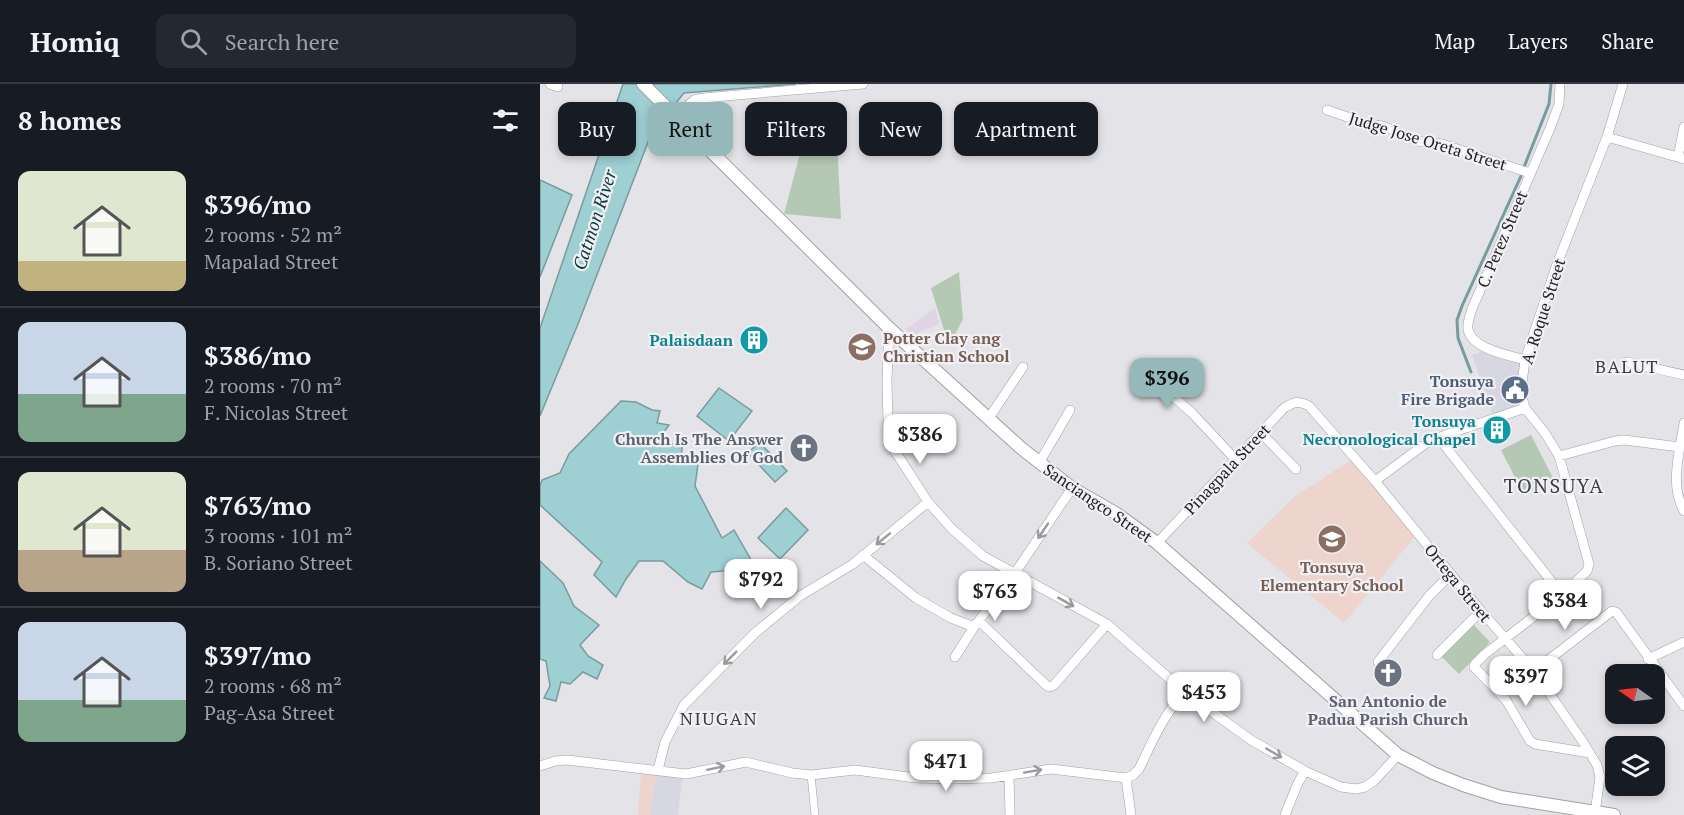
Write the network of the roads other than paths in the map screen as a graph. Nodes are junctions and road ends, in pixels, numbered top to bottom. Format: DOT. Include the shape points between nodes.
graph roads {
  1 [pos="643,84"];
  2 [pos="863,84"];
  3 [pos="1560,84"];
  4 [pos="1623,84"];
  5 [pos="662,102"];
  6 [pos="691,102"];
  7 [pos="1327,110"];
  8 [pos="1684,127"];
  9 [pos="1606,137"];
  10 [pos="717,156"];
  11 [pos="1681,158"];
  12 [pos="1530,173"];
  13 [pos="889,328"];
  14 [pos="1525,360"];
  15 [pos="1627,362"];
  16 [pos="1023,367"];
  17 [pos="1684,375"];
  18 [pos="1160,385"];
  19 [pos="1300,401"];
  20 [pos="1525,408"];
  21 [pos="1070,410"];
  22 [pos="989,418"];
  23 [pos="1684,423"];
  24 [pos="1261,433"];
  25 [pos="1438,437"];
  26 [pos="1680,447"];
  27 [pos="1560,456"];
  28 [pos="1236,460"];
  29 [pos="1039,463"];
  30 [pos="1296,469"];
  31 [pos="1375,482"];
  32 [pos="1072,488"];
  33 [pos="928,502"];
  34 [pos="1684,511"];
  35 [pos="1157,543"];
  36 [pos="863,555"];
  37 [pos="1015,573"];
  38 [pos="1451,574"];
  39 [pos="1562,595"];
  40 [pos="1481,611"];
  41 [pos="976,624"];
  42 [pos="1107,624"];
  43 [pos="1505,639"];
  44 [pos="1684,642"];
  45 [pos="1437,655"];
  46 [pos="956,657"];
  47 [pos="1648,658"];
  48 [pos="1378,662"];
  49 [pos="1534,671"];
  50 [pos="1187,694"];
  51 [pos="1684,706"];
  52 [pos="1590,753"];
  53 [pos="1398,755"];
  54 [pos="540,765"];
  55 [pos="658,770"];
  56 [pos="1305,771"];
  57 [pos="811,775"];
  58 [pos="1010,775"];
  59 [pos="1126,778"];
  60 [pos="1595,813"];
  61 [pos="815,815"];
  62 [pos="1010,815"];
  63 [pos="1131,815"];
  64 [pos="1285,815"];
  65 [pos="1614,815"];
  1 -- 5 [label="main road, Sanciangco Street"];
  2 -- 6 [label="street"];
  3 -- 12 [label="street, C. Perez Street" via="1559,104"];
  4 -- 9 [label="street, A. Roque Street"];
  7 -- 12 [label="street, Judge Jose Oreta Street"];
  8 -- 11 [label="street"];
  9 -- 11 [label="street"];
  9 -- 14 [label="street, A. Roque Street"];
  10 -- 13 [label="main road, Sanciangco Street"];
  12 -- 14 [label="street, C. Perez Street" via="1467,327 1477,344"];
  13 -- 22 [label="main road, Sanciangco Street"];
  13 -- 33 [label="street" via="888,423 895,451"];
  14 -- 20 [label="street, A. Roque Street"];
  15 -- 17 [label="street"];
  16 -- 22 [label="street"];
  18 -- 28 [label="street"];
  19 -- 24 [label="street, Pinagpala Street" via="1284,408"];
  19 -- 31 [label="street, Ortega Street" via="1309,406"];
  20 -- 25 [label="street"];
  20 -- 27 [label="street"];
  21 -- 29 [label="street"];
  22 -- 29 [label="main road, Sanciangco Street"];
  23 -- 26 [label="street"];
  24 -- 28 [label="street, Pinagpala Street"];
  24 -- 30 [label="street"];
  25 -- 31 [label="street"];
  25 -- 39 [label="street"];
  26 -- 27 [label="street" via="1615,441"];
  26 -- 34 [label="street" via="1676,486"];
  27 -- 39 [label="street" via="1589,564 1587,571"];
  28 -- 35 [label="street, Pinagpala Street"];
  29 -- 32 [label="main road, Sanciangco Street"];
  31 -- 38 [label="street, Ortega Street"];
  32 -- 35 [label="main road, Sanciangco Street" via="1118,514"];
  32 -- 37 [label="street, one-way"];
  33 -- 36 [label="street, one-way"];
  33 -- 37 [label="street" via="983,556"];
  35 -- 53 [label="main road, Sanciangco Street"];
  36 -- 41 [label="street" via="915,598 951,618"];
  36 -- 55 [label="street, one-way" via="800,596 755,633 684,705 665,742"];
  37 -- 41 [label="street"];
  37 -- 42 [label="street, one-way"];
  38 -- 40 [label="street, Ortega Street"];
  38 -- 48 [label="street" via="1423,603"];
  39 -- 43 [label="street"];
  40 -- 43 [label="street, Ortega Street"];
  40 -- 45 [label="street"];
  41 -- 42 [label="street" via="1050,687"];
  41 -- 46 [label="street"];
  42 -- 50 [label="street"];
  43 -- 49 [label="street, Ortega Street"];
  43 -- 52 [label="street" via="1475,664 1476,669 1506,700 1534,744"];
  44 -- 47 [label="street"];
  47 -- 49 [label="street" via="1612,611"];
  47 -- 51 [label="street"];
  49 -- 52 [label="street, Ortega Street"];
  50 -- 56 [label="street, one-way" via="1251,740"];
  50 -- 59 [label="street" via="1176,701 1139,770"];
  52 -- 60 [label="street, Ortega Street" via="1600,777"];
  53 -- 56 [label="street" via="1375,780 1356,789 1341,787"];
  53 -- 60 [label="main road, Sanciangco Street" via="1501,797"];
  54 -- 55 [label="street" via="567,760"];
  55 -- 57 [label="street, one-way" via="686,774 746,762"];
  56 -- 64 [label="street"];
  57 -- 58 [label="street" via="855,770 916,778"];
  57 -- 61 [label="street"];
  58 -- 59 [label="street, one-way" via="1051,769"];
  58 -- 62 [label="street"];
  59 -- 63 [label="street"];
  60 -- 65 [label="main road, Sanciangco Street"];
}
